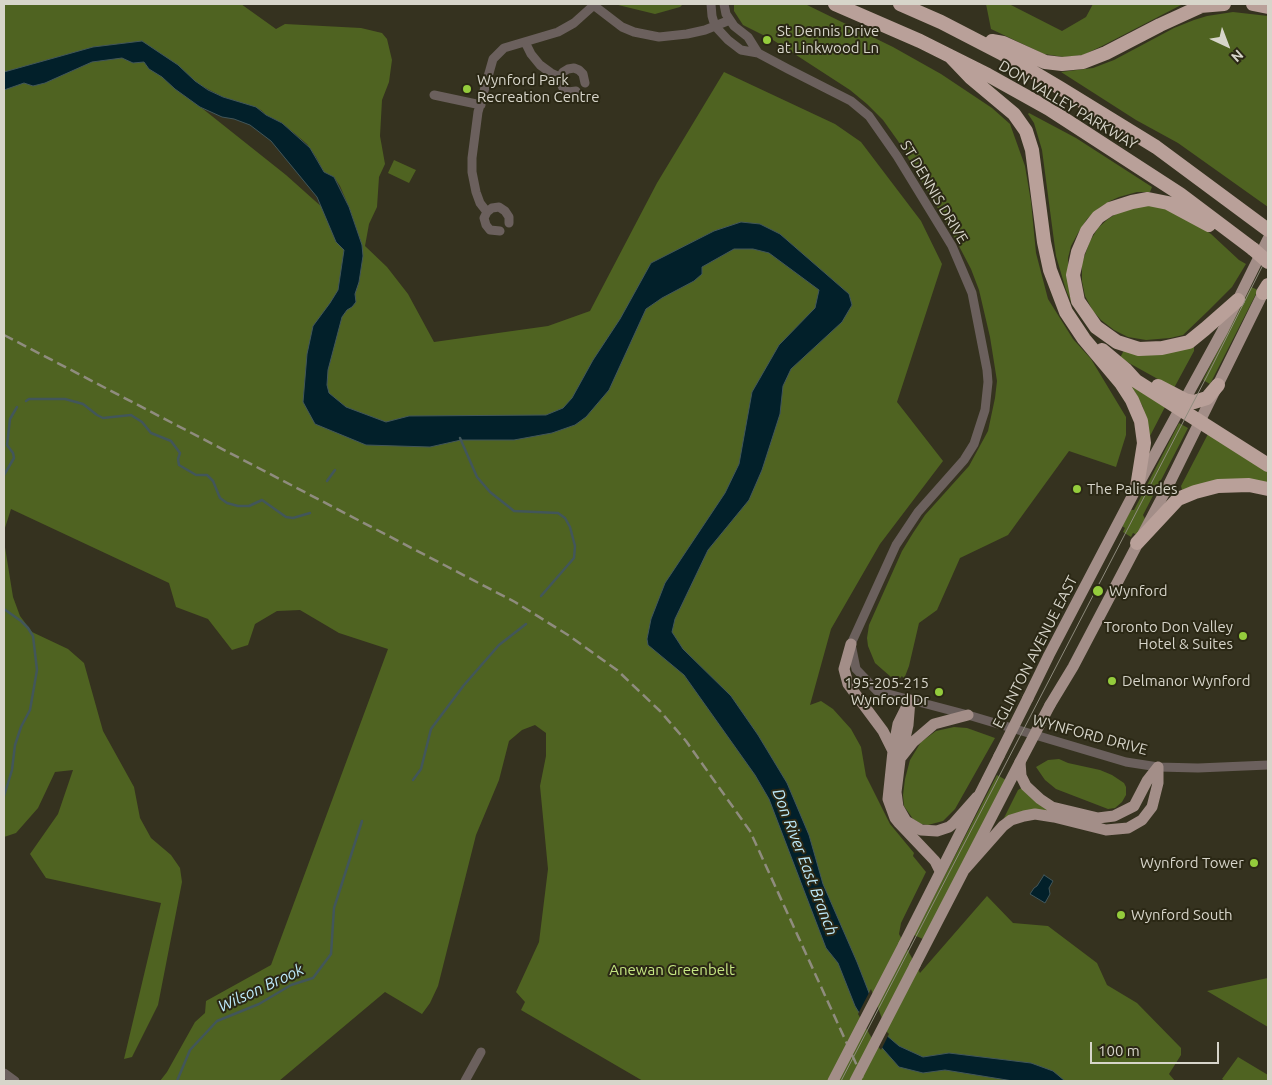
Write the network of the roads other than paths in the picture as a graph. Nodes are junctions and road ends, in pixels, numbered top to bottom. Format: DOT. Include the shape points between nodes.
graph roads {
  1 [pos="711,4"];
  2 [pos="724,4"];
  3 [pos="835,4"];
  4 [pos="900,4"];
  5 [pos="1224,4"];
  6 [pos="1253,4"];
  7 [pos="593,5"];
  8 [pos="1203,5"];
  9 [pos="1268,7"];
  10 [pos="730,20"];
  11 [pos="716,26"];
  12 [pos="972,38"];
  13 [pos="525,42"];
  14 [pos="758,53"];
  15 [pos="950,56"];
  16 [pos="560,77"];
  17 [pos="585,83"];
  18 [pos="576,91"];
  19 [pos="434,95"];
  20 [pos="481,105"];
  21 [pos="487,212"];
  22 [pos="509,223"];
  23 [pos="500,231"];
  24 [pos="1267,232"];
  25 [pos="1253,249"];
  26 [pos="1268,262"];
  27 [pos="1267,287"];
  28 [pos="1060,297"];
  29 [pos="1238,300"];
  30 [pos="1218,385"];
  31 [pos="1182,405"];
  32 [pos="1201,422"];
  33 [pos="1268,465"];
  34 [pos="1137,487"];
  35 [pos="1268,488"];
  36 [pos="1137,543"];
  37 [pos="851,644"];
  38 [pos="910,700"];
  39 [pos="968,715"];
  40 [pos="896,755"];
  41 [pos="1020,762"];
  42 [pos="1268,765"];
  43 [pos="1158,767"];
  44 [pos="977,798"];
  45 [pos="965,869"];
  46 [pos="940,871"];
  47 [pos="481,1052"];
  48 [pos="4,1073"];
  49 [pos="15,1081"];
  50 [pos="464,1081"];
  51 [pos="833,1081"];
  52 [pos="855,1081"];
  1 -- 11 [label="street"];
  2 -- 10 [label="street, ST DENNIS DRIVE"];
  3 -- 15 [label="highway, DON VALLEY PARKWAY"];
  4 -- 12 [label="highway, DON VALLEY PARKWAY"];
  5 -- 8 [label="highway"];
  6 -- 9 [label="highway"];
  7 -- 11 [label="street" via="622,26 646,35 672,37"];
  7 -- 13 [label="street" via="574,23 558,32"];
  8 -- 12 [label="highway" via="1082,62 1045,62 1003,43"];
  10 -- 11 [label="street"];
  10 -- 14 [label="street, ST DENNIS DRIVE" via="748,37"];
  11 -- 14 [label="street, ST DENNIS DRIVE" via="741,50"];
  12 -- 24 [label="highway, DON VALLEY PARKWAY" via="1156,147"];
  13 -- 16 [label="street" via="540,65"];
  13 -- 20 [label="street" via="504,48 492,59"];
  14 -- 37 [label="street, ST DENNIS DRIVE" via="851,101 869,116 952,246 972,294 987,370 985,410 974,444 951,477 918,512 896,545"];
  15 -- 25 [label="highway, DON VALLEY PARKWAY" via="1049,109 1180,194"];
  15 -- 28 [label="highway" via="1014,114 1026,131 1032,150 1044,242"];
  16 -- 17 [label="street" via="563,72 574,68 583,74"];
  16 -- 18 [label="street" via="563,88 568,92"];
  19 -- 20 [label="street"];
  20 -- 21 [label="street" via="473,144 472,172 477,195"];
  21 -- 22 [label="street" via="499,207 509,217"];
  21 -- 23 [label="street" via="484,218 486,225 490,230"];
  24 -- 29 [label="main road, EGLINTON AVENUE EAST"];
  25 -- 26 [label="highway, DON VALLEY PARKWAY, bridge"];
  25 -- 29 [label="highway" via="1172,205 1148,199 1110,209 1098,217 1087,231 1078,252 1073,274 1078,301 1096,327 1117,342 1139,348 1162,348 1189,342"];
  27 -- 30 [label="main road"];
  28 -- 31 [label="highway" via="1096,345 1136,382"];
  28 -- 34 [label="highway" via="1084,339 1121,383 1141,422 1144,443"];
  29 -- 31 [label="main road, EGLINTON AVENUE EAST"];
  30 -- 31 [label="highway" via="1207,398"];
  30 -- 32 [label="main road"];
  31 -- 32 [label="highway"];
  31 -- 34 [label="main road, EGLINTON AVENUE EAST"];
  32 -- 33 [label="highway"];
  32 -- 36 [label="main road"];
  34 -- 44 [label="main road, EGLINTON AVENUE EAST, bridge"];
  35 -- 36 [label="highway" via="1218,486 1178,499"];
  36 -- 41 [label="main road, bridge"];
  37 -- 38 [label="street" via="856,669 877,691"];
  37 -- 40 [label="main road" via="844,669 848,684 883,731"];
  38 -- 39 [label="street, WYNFORD DRIVE"];
  38 -- 40 [label="main road" via="898,724"];
  39 -- 40 [label="main road" via="934,724"];
  39 -- 43 [label="street, WYNFORD DRIVE" via="1126,762"];
  40 -- 44 [label="main road" via="898,807 906,821 920,830 937,831 949,827"];
  40 -- 46 [label="main road" via="888,791 890,806 899,824 935,861"];
  41 -- 43 [label="main road" via="1026,786 1040,799 1052,807 1098,818 1114,816 1134,806 1147,780"];
  41 -- 45 [label="main road"];
  42 -- 43 [label="street, WYNFORD DRIVE"];
  43 -- 45 [label="main road" via="1152,807 1142,820 1128,828 1106,830 1054,817 1024,816 1003,826"];
  44 -- 46 [label="main road, EGLINTON AVENUE EAST"];
  45 -- 52 [label="main road, bridge"];
  46 -- 51 [label="main road, EGLINTON AVENUE EAST, bridge"];
  47 -- 50 [label="street"];
  48 -- 49 [label="street"];
}
